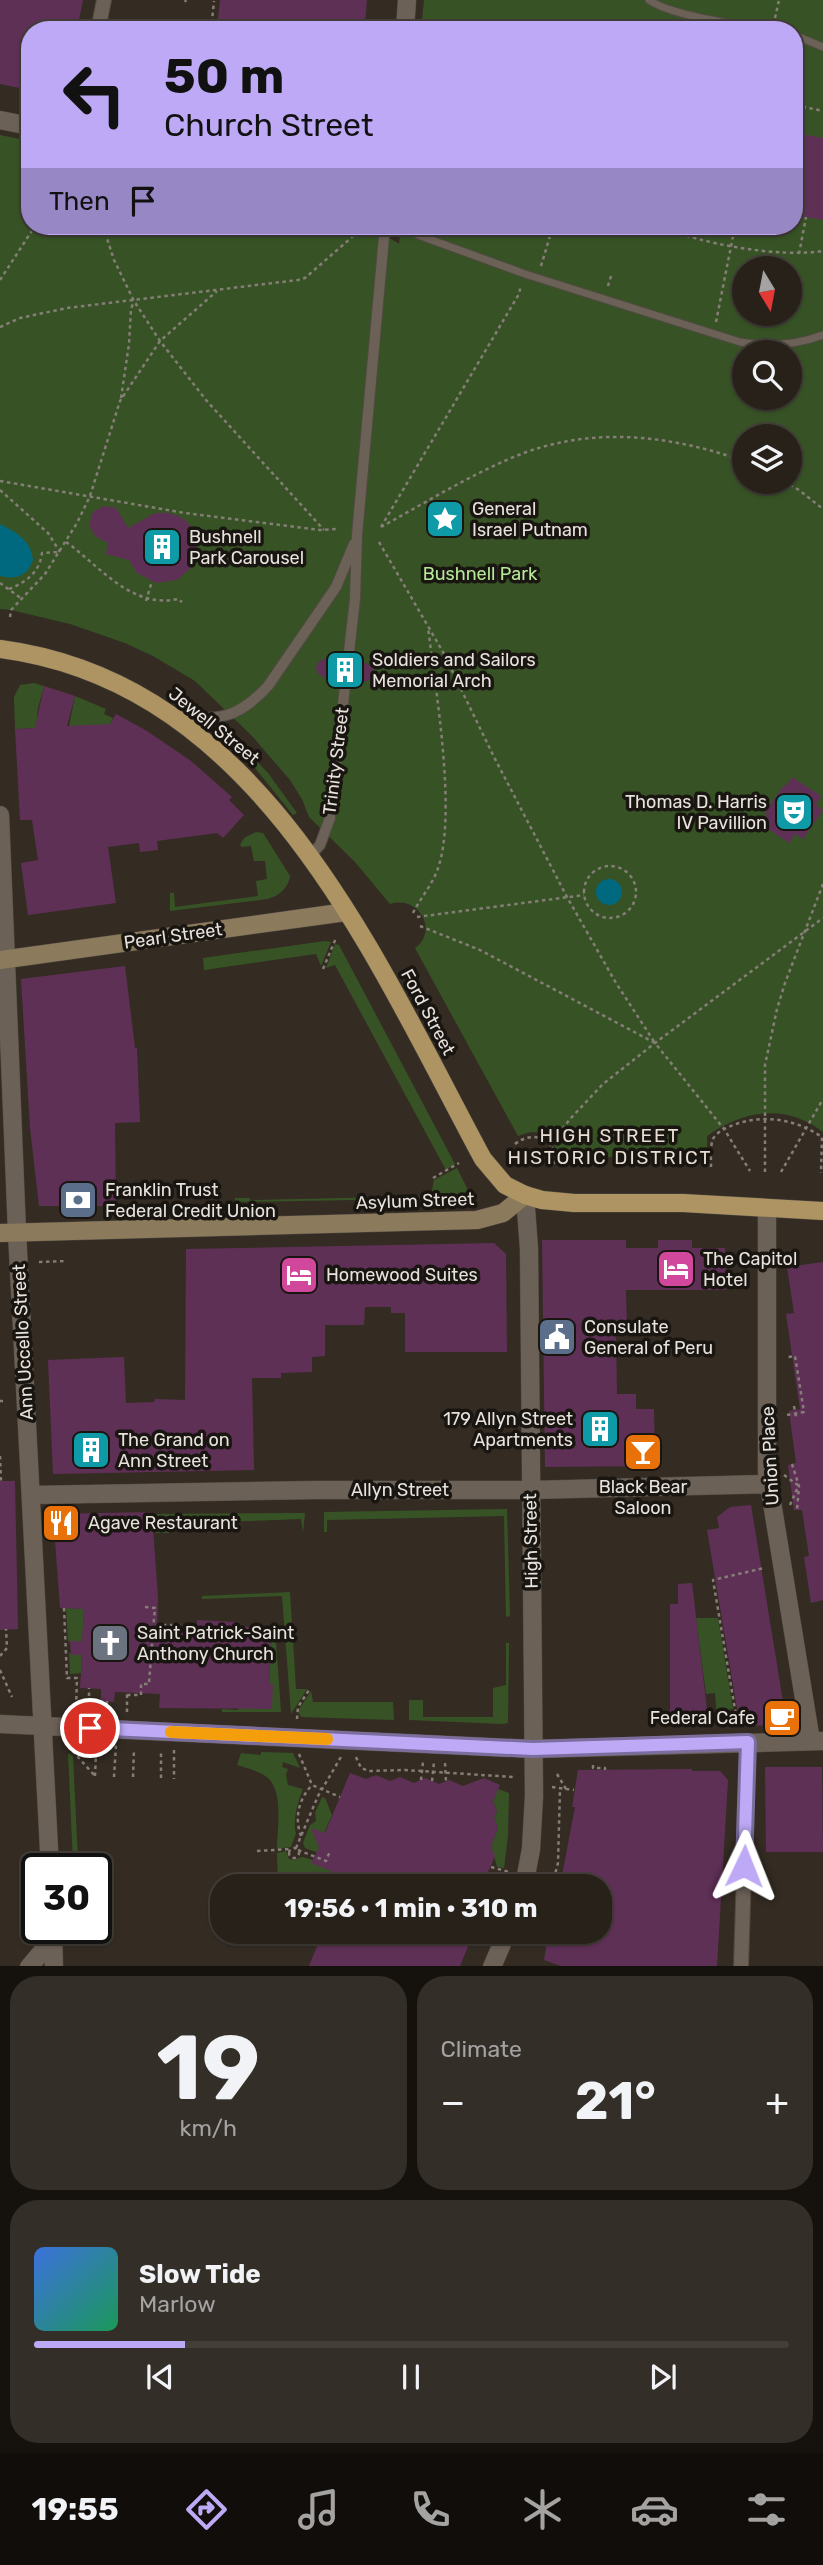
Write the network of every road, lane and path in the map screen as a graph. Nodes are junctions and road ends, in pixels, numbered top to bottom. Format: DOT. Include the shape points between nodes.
graph roads {
  1 [pos="104,0"];
  2 [pos="407,0"];
  3 [pos="649,0"];
  4 [pos="779,0"];
  5 [pos="214,1"];
  6 [pos="100,21"];
  7 [pos="212,21"];
  8 [pos="405,21"];
  9 [pos="726,21"];
  10 [pos="775,21"];
  11 [pos="803,39"];
  12 [pos="823,47"];
  13 [pos="803,110"];
  14 [pos="823,111"];
  15 [pos="0,120"];
  16 [pos="21,125"];
  17 [pos="806,217"];
  18 [pos="803,233"];
  19 [pos="29,235"];
  20 [pos="106,235"];
  21 [pos="355,235"];
  22 [pos="383,235"];
  23 [pos="418,235"];
  24 [pos="550,235"];
  25 [pos="684,235"];
  26 [pos="734,235"];
  27 [pos="803,235"];
  28 [pos="732,244"];
  29 [pos="823,251"];
  30 [pos="799,254"];
  31 [pos="537,278"];
  32 [pos="0,280"];
  33 [pos="217,291"];
  34 [pos="519,294"];
  35 [pos="134,301"];
  36 [pos="716,325"];
  37 [pos="0,327"];
  38 [pos="823,335"];
  39 [pos="160,341"];
  40 [pos="120,401"];
  41 [pos="732,456"];
  42 [pos="0,481"];
  43 [pos="0,490"];
  44 [pos="802,492"];
  45 [pos="90,496"];
  46 [pos="823,509"];
  47 [pos="336,528"];
  48 [pos="324,530"];
  49 [pos="357,535"];
  50 [pos="66,542"];
  51 [pos="379,542"];
  52 [pos="60,552"];
  53 [pos="152,581"];
  54 [pos="0,583"];
  55 [pos="9,589"];
  56 [pos="22,599"];
  57 [pos="146,600"];
  58 [pos="182,602"];
  59 [pos="10,617"];
  60 [pos="428,625"];
  61 [pos="0,649"];
  62 [pos="175,716"];
  63 [pos="0,815"];
  64 [pos="305,848"];
  65 [pos="823,884"];
  66 [pos="584,895"];
  67 [pos="568,897"];
  68 [pos="346,912"];
  69 [pos="413,913"];
  70 [pos="417,917"];
  71 [pos="823,918"];
  72 [pos="420,926"];
  73 [pos="804,931"];
  74 [pos="336,938"];
  75 [pos="3,959"];
  76 [pos="323,969"];
  77 [pos="655,1043"];
  78 [pos="823,1099"];
  79 [pos="766,1119"];
  80 [pos="808,1127"];
  81 [pos="724,1129"];
  82 [pos="515,1143"];
  83 [pos="551,1144"];
  84 [pos="534,1160"];
  85 [pos="459,1163"];
  86 [pos="555,1166"];
  87 [pos="711,1167"];
  88 [pos="750,1171"];
  89 [pos="765,1172"];
  90 [pos="781,1172"];
  91 [pos="821,1173"];
  92 [pos="433,1178"];
  93 [pos="525,1195"];
  94 [pos="767,1209"];
  95 [pos="823,1211"];
  96 [pos="9,1233"];
  97 [pos="67,1261"];
  98 [pos="39,1262"];
  99 [pos="788,1357"];
  100 [pos="794,1406"];
  101 [pos="787,1415"];
  102 [pos="796,1415"];
  103 [pos="0,1456"];
  104 [pos="792,1464"];
  105 [pos="775,1479"];
  106 [pos="1,1481"];
  107 [pos="799,1486"];
  108 [pos="791,1487"];
  109 [pos="531,1490"];
  110 [pos="792,1492"];
  111 [pos="32,1495"];
  112 [pos="788,1510"];
  113 [pos="797,1510"];
  114 [pos="764,1568"];
  115 [pos="145,1607"];
  116 [pos="64,1608"];
  117 [pos="6,1629"];
  118 [pos="153,1630"];
  119 [pos="188,1631"];
  120 [pos="150,1653"];
  121 [pos="161,1654"];
  122 [pos="0,1656"];
  123 [pos="0,1671"];
  124 [pos="89,1688"];
  125 [pos="309,1690"];
  126 [pos="12,1697"];
  127 [pos="107,1701"];
  128 [pos="76,1709"];
  129 [pos="89,1710"];
  130 [pos="107,1711"];
  131 [pos="127,1712"];
  132 [pos="296,1719"];
  133 [pos="0,1724"];
  134 [pos="42,1726"];
  135 [pos="743,1735"];
  136 [pos="819,1738"];
  137 [pos="116,1745"];
  138 [pos="68,1746"];
  139 [pos="134,1746"];
  140 [pos="161,1747"];
  141 [pos="174,1748"];
  142 [pos="533,1749"];
  143 [pos="297,1751"];
  144 [pos="344,1753"];
  145 [pos="355,1753"];
  146 [pos="96,1754"];
  147 [pos="411,1765"];
  148 [pos="423,1765"];
  149 [pos="433,1765"];
  150 [pos="445,1765"];
  151 [pos="593,1765"];
  152 [pos="478,1767"];
  153 [pos="411,1770"];
  154 [pos="605,1770"];
  155 [pos="422,1771"];
  156 [pos="433,1772"];
  157 [pos="445,1772"];
  158 [pos="477,1774"];
  159 [pos="557,1774"];
  160 [pos="114,1777"];
  161 [pos="133,1777"];
  162 [pos="513,1777"];
  163 [pos="161,1778"];
  164 [pos="174,1779"];
  165 [pos="421,1780"];
  166 [pos="432,1782"];
  167 [pos="446,1782"];
  168 [pos="312,1785"];
  169 [pos="552,1787"];
  170 [pos="560,1788"];
  171 [pos="322,1789"];
  172 [pos="566,1789"];
  173 [pos="574,1790"];
  174 [pos="340,1797"];
  175 [pos="301,1836"];
  176 [pos="295,1849"];
  177 [pos="257,1851"];
  178 [pos="330,1851"];
  179 [pos="49,1853"];
  180 [pos="552,1859"];
  181 [pos="557,1860"];
  182 [pos="491,1867"];
  183 [pos="550,1869"];
  184 [pos="555,1869"];
  185 [pos="509,1872"];
  186 [pos="526,1874"];
  187 [pos="554,1874"];
  188 [pos="47,1944"];
  189 [pos="53,1944"];
  190 [pos="502,1944"];
  191 [pos="537,1944"];
  192 [pos="546,1944"];
  193 [pos="29,1966"];
  194 [pos="54,1966"];
  195 [pos="494,1966"];
  196 [pos="741,1966"];
  1 -- 6 [label="street"];
  2 -- 8 [label="street"];
  3 -- 9 [label="lane"];
  4 -- 10 [label="path"];
  5 -- 7 [label="path"];
  11 -- 12 [label="lane"];
  13 -- 14 [label="path" via="804,107"];
  15 -- 16 [label="street"];
  17 -- 18 [label="path"];
  19 -- 32 [label="path"];
  20 -- 35 [label="path"];
  21 -- 33 [label="path" via="305,278"];
  22 -- 49 [label="street, Trinity Street"];
  23 -- 31 [label="lane"];
  24 -- 31 [label="path"];
  25 -- 28 [label="path"];
  26 -- 28 [label="path"];
  27 -- 30 [label="path"];
  28 -- 30 [label="path"];
  28 -- 36 [label="path"];
  29 -- 30 [label="path"];
  31 -- 38 [label="lane" via="740,342 789,344"];
  33 -- 35 [label="path"];
  33 -- 39 [label="path"];
  34 -- 41 [label="path" via="381,527 509,459 550,445 629,435 674,440"];
  35 -- 37 [label="path" via="67,307"];
  35 -- 39 [label="path"];
  35 -- 40 [label="path"];
  39 -- 40 [label="path"];
  39 -- 48 [label="path" via="206,400"];
  40 -- 45 [label="path"];
  42 -- 45 [label="path"];
  43 -- 52 [label="path" via="48,533"];
  44 -- 46 [label="path"];
  45 -- 48 [label="path"];
  45 -- 50 [label="path"];
  47 -- 48 [label="path"];
  49 -- 62 [label="street, Trinity Street" via="335,587 258,696 223,718"];
  49 -- 64 [label="street, Trinity Street" via="355,599 330,817 320,845"];
  50 -- 52 [label="path"];
  50 -- 57 [label="path" via="95,568"];
  51 -- 60 [label="path"];
  52 -- 55 [label="path" via="42,553 39,567 29,578"];
  52 -- 56 [label="path"];
  53 -- 57 [label="path"];
  54 -- 55 [label="path"];
  55 -- 56 [label="path"];
  56 -- 59 [label="path"];
  57 -- 58 [label="path"];
  60 -- 67 [label="path"];
  60 -- 69 [label="path" via="442,756 444,838 436,872"];
  61 -- 62 [label="main road, Jewell Street" via="88,671"];
  62 -- 64 [label="main road, Jewell Street" via="247,780"];
  63 -- 75 [label="street, Ann Uccello Street"];
  64 -- 68 [label="main road, Ford Street"];
  65 -- 73 [label="path"];
  66 -- 66 [label="path" via="587,879 607,866 630,876 636,890 631,907 617,917 599,916"];
  66 -- 67 [label="path"];
  67 -- 70 [label="path"];
  67 -- 77 [label="path"];
  68 -- 75 [label="main road, Pearl Street"];
  68 -- 93 [label="main road, Ford Street" via="486,1163 505,1185"];
  71 -- 73 [label="path"];
  72 -- 77 [label="path" via="480,950"];
  73 -- 77 [label="path"];
  73 -- 79 [label="path" via="774,1020 765,1065"];
  74 -- 76 [label="path"];
  75 -- 96 [label="street, Ann Uccello Street"];
  77 -- 81 [label="path"];
  77 -- 83 [label="path" via="603,1084"];
  78 -- 80 [label="path"];
  79 -- 80 [label="path"];
  79 -- 81 [label="path"];
  79 -- 89 [label="path"];
  80 -- 90 [label="path"];
  80 -- 91 [label="path" via="822,1138"];
  81 -- 87 [label="path" via="713,1138"];
  81 -- 88 [label="path"];
  82 -- 83 [label="path" via="532,1136"];
  83 -- 84 [label="path"];
  83 -- 86 [label="path"];
  85 -- 92 [label="path"];
  93 -- 94 [label="main road" via="564,1202"];
  93 -- 96 [label="main road, Asylum Street" via="503,1213 477,1220"];
  93 -- 109 [label="street, High Street"];
  94 -- 95 [label="main road"];
  94 -- 105 [label="street, Union Place"];
  96 -- 111 [label="street, Ann Uccello Street"];
  97 -- 98 [label="path"];
  99 -- 102 [label="path" via="795,1356 804,1406 804,1412"];
  100 -- 102 [label="path"];
  101 -- 102 [label="path"];
  103 -- 106 [label="path"];
  104 -- 107 [label="path"];
  105 -- 107 [label="path"];
  105 -- 109 [label="street, Allyn Street"];
  105 -- 136 [label="street, Union Place"];
  107 -- 108 [label="path"];
  107 -- 110 [label="path"];
  107 -- 112 [label="path"];
  107 -- 113 [label="path"];
  109 -- 111 [label="street, Allyn Street"];
  109 -- 142 [label="street, High Street"];
  111 -- 134 [label="street, Ann Uccello Street"];
  114 -- 135 [label="path" via="713,1580"];
  115 -- 118 [label="path" via="155,1608"];
  116 -- 128 [label="path" via="67,1678 77,1678"];
  117 -- 122 [label="path" via="7,1648"];
  118 -- 119 [label="path" via="188,1625"];
  118 -- 120 [label="path"];
  120 -- 121 [label="path"];
  120 -- 131 [label="path" via="149,1684 141,1684 141,1695 127,1694"];
  123 -- 126 [label="path"];
  124 -- 129 [label="path"];
  125 -- 132 [label="path"];
  127 -- 130 [label="path"];
  133 -- 134 [label="street"];
  134 -- 142 [label="street"];
  134 -- 179 [label="street, Ann Uccello Street"];
  135 -- 136 [label="street"];
  135 -- 142 [label="street"];
  135 -- 196 [label="street"];
  137 -- 160 [label="path"];
  138 -- 146 [label="path" via="95,1776"];
  139 -- 161 [label="path"];
  140 -- 163 [label="path"];
  141 -- 164 [label="path"];
  142 -- 186 [label="street, High Street" via="533,1835"];
  143 -- 168 [label="path"];
  144 -- 171 [label="path"];
  145 -- 153 [label="path" via="361,1768 369,1771"];
  147 -- 153 [label="path"];
  148 -- 155 [label="path"];
  149 -- 156 [label="path"];
  150 -- 157 [label="path"];
  151 -- 154 [label="path"];
  152 -- 158 [label="path"];
  153 -- 155 [label="path"];
  155 -- 156 [label="path"];
  155 -- 165 [label="path"];
  156 -- 157 [label="path"];
  156 -- 166 [label="path"];
  157 -- 158 [label="path"];
  157 -- 167 [label="path"];
  158 -- 162 [label="path"];
  159 -- 172 [label="path"];
  168 -- 171 [label="path"];
  168 -- 175 [label="path" via="300,1801"];
  169 -- 170 [label="path"];
  170 -- 172 [label="path"];
  170 -- 181 [label="path"];
  171 -- 174 [label="path"];
  171 -- 175 [label="path"];
  172 -- 173 [label="path"];
  175 -- 176 [label="path"];
  176 -- 177 [label="path"];
  176 -- 178 [label="path" via="326,1861"];
  180 -- 181 [label="path"];
  181 -- 184 [label="path"];
  182 -- 185 [label="path"];
  183 -- 184 [label="path"];
  184 -- 187 [label="path"];
  188 -- 193 [label="street"];
  189 -- 194 [label="street"];
  190 -- 195 [label="street"];
  191 -- 192 [label="path"];
}
